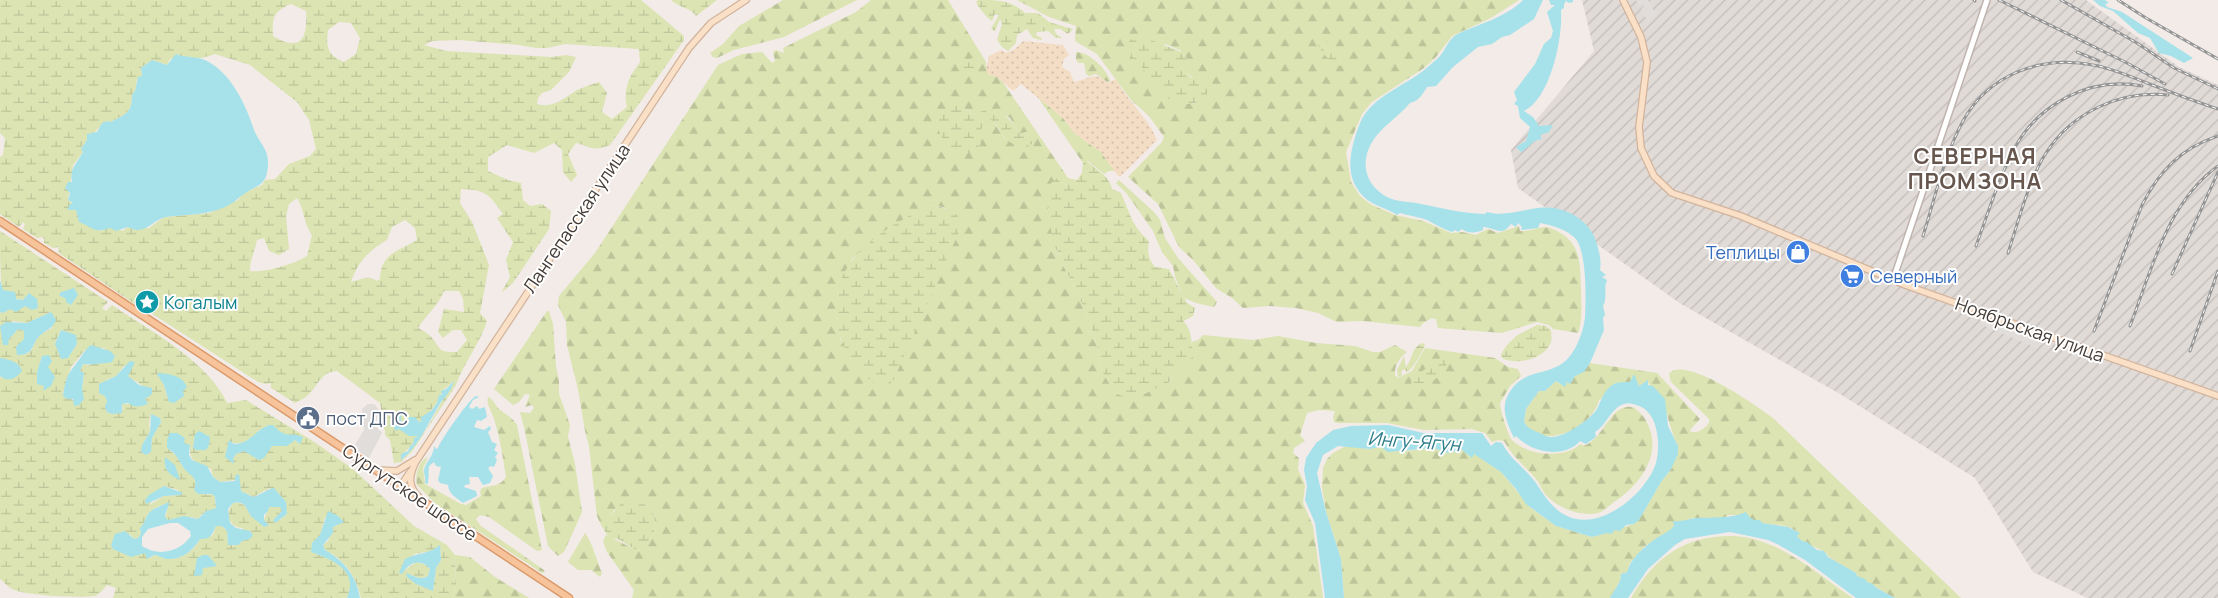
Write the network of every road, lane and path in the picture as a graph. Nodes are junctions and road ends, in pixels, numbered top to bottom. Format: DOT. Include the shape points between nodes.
graph roads {
  1 [pos="746,0"];
  2 [pos="1623,0"];
  3 [pos="1987,0"];
  4 [pos="0,221"];
  5 [pos="1893,280"];
  6 [pos="2218,396"];
  7 [pos="422,453"];
  8 [pos="415,463"];
  9 [pos="372,467"];
  10 [pos="405,468"];
  11 [pos="398,485"];
  12 [pos="436,510"];
  13 [pos="569,598"];
  1 -- 7 [label="main road, Лангепасская улица" via="711,23 689,48"];
  2 -- 5 [label="main road, Ноябрьская улица" via="1641,37 1647,62 1639,127 1641,148 1660,184 1679,197 1741,216"];
  3 -- 5 [label="street"];
  4 -- 9 [label="main road, Сургутское шоссе"];
  5 -- 6 [label="main road, Ноябрьская улица"];
  7 -- 8 [label="main road"];
  7 -- 10 [label="main road"];
  8 -- 11 [label="main road"];
  8 -- 12 [label="main road" via="410,478 412,487"];
  9 -- 10 [label="main road" via="389,472"];
  9 -- 11 [label="main road, Сургутское шоссе"];
  10 -- 11 [label="main road"];
  11 -- 12 [label="main road, Сургутское шоссе"];
  12 -- 13 [label="main road, Сургутское шоссе"];
}
